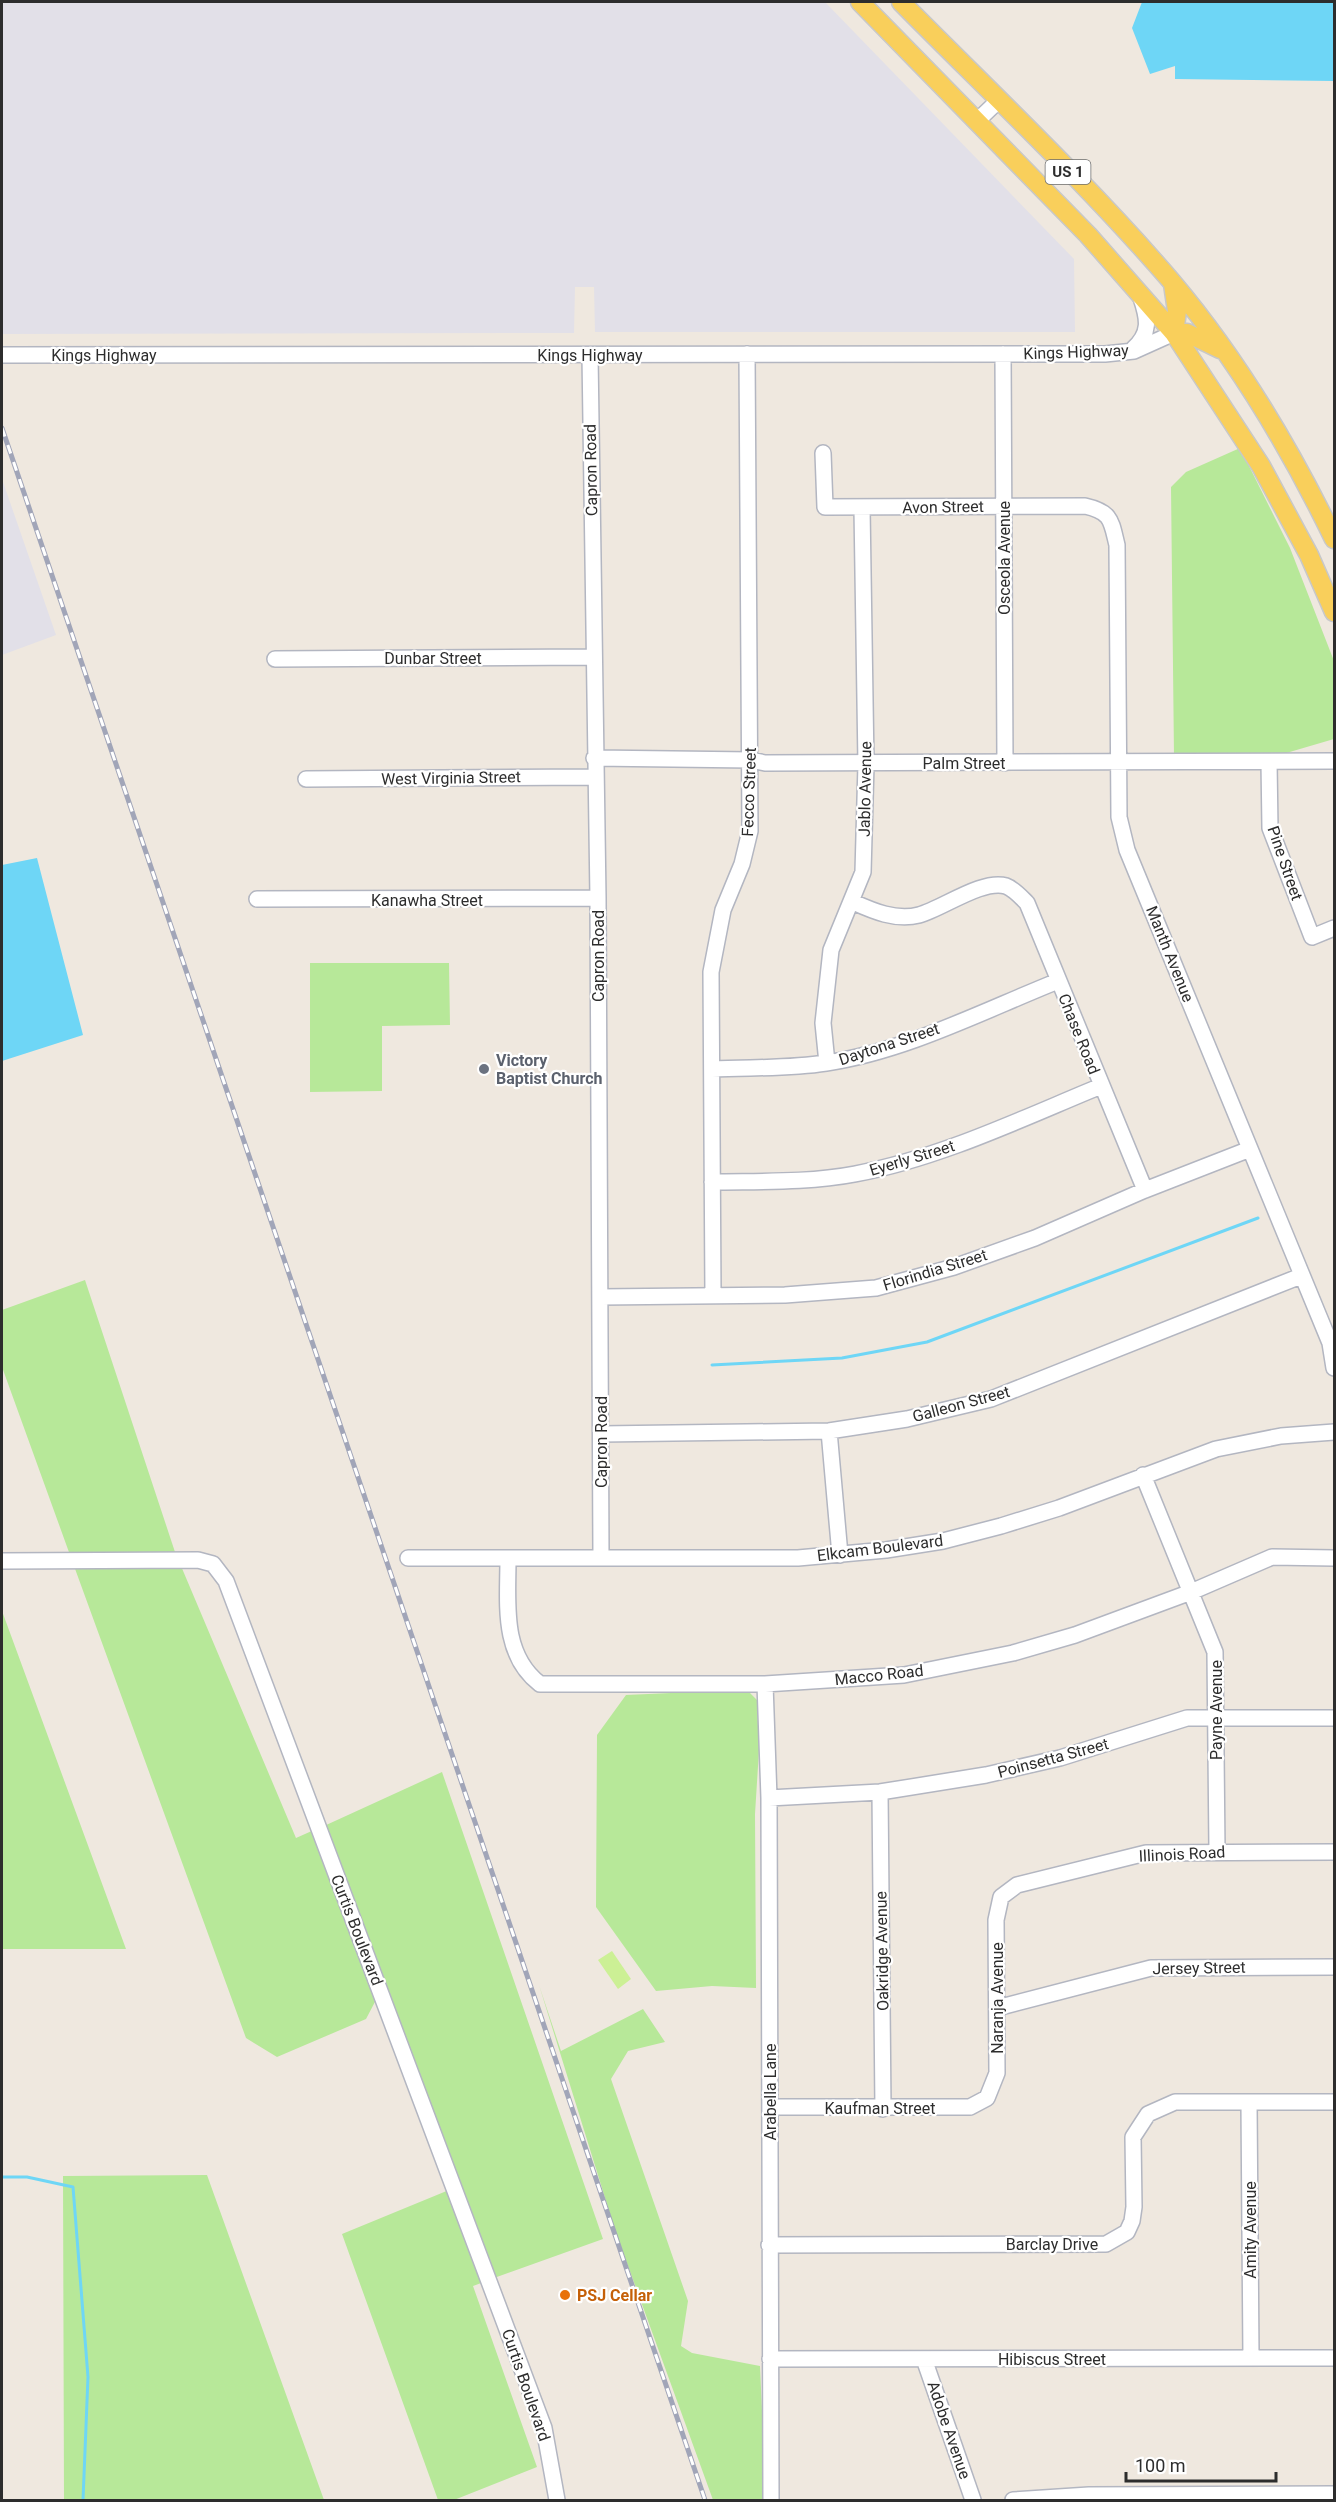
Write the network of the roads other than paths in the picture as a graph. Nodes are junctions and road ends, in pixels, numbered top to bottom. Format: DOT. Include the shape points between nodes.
graph roads {
  1 [pos="860,2"];
  2 [pos="901,2"];
  3 [pos="998,101"];
  4 [pos="977,121"];
  5 [pos="1173,284"];
  6 [pos="1139,292"];
  7 [pos="1174,333"];
  8 [pos="1224,351"];
  9 [pos="1129,352"];
  10 [pos="747,354"];
  11 [pos="1003,354"];
  12 [pos="2,355"];
  13 [pos="590,355"];
  14 [pos="824,453"];
  15 [pos="1004,506"];
  16 [pos="862,508"];
  17 [pos="1110,519"];
  18 [pos="1335,539"];
  19 [pos="1335,612"];
  20 [pos="592,657"];
  21 [pos="274,659"];
  22 [pos="594,758"];
  23 [pos="751,760"];
  24 [pos="1335,761"];
  25 [pos="1269,762"];
  26 [pos="1005,763"];
  27 [pos="1118,763"];
  28 [pos="866,764"];
  29 [pos="595,777"];
  30 [pos="306,779"];
  31 [pos="598,898"];
  32 [pos="257,899"];
  33 [pos="853,902"];
  34 [pos="1335,928"];
  35 [pos="1058,981"];
  36 [pos="827,1063"];
  37 [pos="712,1069"];
  38 [pos="1101,1086"];
  39 [pos="1250,1149"];
  40 [pos="712,1182"];
  41 [pos="1145,1190"];
  42 [pos="1302,1276"];
  43 [pos="713,1296"];
  44 [pos="601,1297"];
  45 [pos="1335,1368"];
  46 [pos="830,1431"];
  47 [pos="1335,1432"];
  48 [pos="601,1434"];
  49 [pos="1143,1475"];
  50 [pos="840,1556"];
  51 [pos="1335,1557"];
  52 [pos="408,1558"];
  53 [pos="601,1558"];
  54 [pos="508,1559"];
  55 [pos="2,1561"];
  56 [pos="1191,1592"];
  57 [pos="765,1684"];
  58 [pos="1216,1718"];
  59 [pos="1335,1718"];
  60 [pos="880,1792"];
  61 [pos="769,1798"];
  62 [pos="1217,1851"];
  63 [pos="1335,1852"];
  64 [pos="1001,1897"];
  65 [pos="1335,1968"];
  66 [pos="997,2008"];
  67 [pos="987,2098"];
  68 [pos="1335,2102"];
  69 [pos="1249,2103"];
  70 [pos="770,2107"];
  71 [pos="884,2109"];
  72 [pos="769,2245"];
  73 [pos="1251,2358"];
  74 [pos="1335,2358"];
  75 [pos="770,2359"];
  76 [pos="924,2359"];
  77 [pos="1335,2494"];
  78 [pos="557,2500"];
  79 [pos="771,2500"];
  80 [pos="973,2500"];
  81 [pos="1012,2500"];
  1 -- 4 [label="main road, US 1"];
  2 -- 3 [label="main road, US 1"];
  3 -- 4 [label="street"];
  3 -- 5 [label="main road, US 1"];
  4 -- 6 [label="main road, US 1"];
  5 -- 7 [label="main road" via="1177,311"];
  5 -- 8 [label="main road, US 1"];
  6 -- 7 [label="main road, US 1"];
  6 -- 9 [label="street" via="1148,328"];
  7 -- 8 [label="main road" via="1187,333"];
  7 -- 9 [label="street, Kings Highway"];
  7 -- 19 [label="main road, US 1" via="1261,466"];
  8 -- 18 [label="main road, US 1" via="1285,446"];
  9 -- 11 [label="street, Kings Highway"];
  10 -- 11 [label="street, Kings Highway"];
  10 -- 13 [label="street, Kings Highway"];
  10 -- 23 [label="street, Fecco Street"];
  11 -- 15 [label="street, Osceola Avenue"];
  12 -- 13 [label="street, Kings Highway"];
  13 -- 20 [label="street, Capron Road"];
  14 -- 16 [label="street, Avon Street" via="825,507"];
  15 -- 16 [label="street, Avon Street"];
  15 -- 17 [label="street, Avon Street" via="1085,506 1100,509"];
  15 -- 26 [label="street, Osceola Avenue"];
  16 -- 28 [label="street, Jablo Avenue"];
  17 -- 27 [label="street, Manth Avenue" via="1117,545"];
  20 -- 21 [label="street, Dunbar Street"];
  20 -- 22 [label="street, Capron Road"];
  22 -- 23 [label="street, Palm Street"];
  22 -- 29 [label="street, Capron Road"];
  23 -- 28 [label="street, Palm Street"];
  23 -- 37 [label="street, Fecco Street" via="750,831 742,864 723,910 711,972"];
  24 -- 25 [label="street, Palm Street"];
  25 -- 27 [label="street, Palm Street"];
  25 -- 34 [label="street, Pine Street" via="1270,828 1312,937"];
  26 -- 27 [label="street, Palm Street"];
  26 -- 28 [label="street, Palm Street"];
  27 -- 39 [label="street, Manth Avenue" via="1119,817 1127,850"];
  28 -- 33 [label="street, Jablo Avenue" via="863,872"];
  29 -- 30 [label="street, West Virginia Street"];
  29 -- 31 [label="street, Capron Road"];
  31 -- 32 [label="street, Kanawha Street"];
  31 -- 44 [label="street, Capron Road"];
  33 -- 35 [label="street, Chase Road" via="899,917 920,915 991,886 1005,886 1027,903"];
  33 -- 36 [label="street, Jablo Avenue" via="831,950 823,1023"];
  35 -- 36 [label="street, Daytona Street" via="873,1053"];
  35 -- 38 [label="street, Chase Road"];
  36 -- 37 [label="street, Daytona Street" via="777,1069"];
  37 -- 40 [label="street, Fecco Street"];
  38 -- 40 [label="street, Eyerly Street" via="910,1162 853,1175 793,1181"];
  38 -- 41 [label="street, Chase Road"];
  39 -- 41 [label="street, Florindia Street"];
  39 -- 42 [label="street, Manth Avenue"];
  40 -- 43 [label="street, Fecco Street"];
  41 -- 43 [label="street, Florindia Street" via="954,1268 876,1288 785,1296"];
  42 -- 45 [label="street, Manth Avenue" via="1330,1343"];
  42 -- 46 [label="street, Galleon Street" via="991,1399 907,1419"];
  43 -- 44 [label="street, Florindia Street"];
  44 -- 48 [label="street, Capron Road"];
  46 -- 48 [label="street, Galleon Street"];
  46 -- 50 [label="street"];
  47 -- 49 [label="street, Elkcam Boulevard" via="1249,1441"];
  48 -- 53 [label="street, Capron Road"];
  49 -- 50 [label="street, Elkcam Boulevard" via="1001,1526 942,1541"];
  49 -- 56 [label="street, Payne Avenue"];
  50 -- 53 [label="street, Elkcam Boulevard"];
  51 -- 56 [label="street, Macco Road" via="1272,1557"];
  52 -- 54 [label="street, Elkcam Boulevard"];
  53 -- 54 [label="street, Elkcam Boulevard"];
  54 -- 57 [label="street, Macco Road" via="508,1629 521,1667 540,1684"];
  55 -- 78 [label="street, Curtis Boulevard" via="198,1560 213,1564 226,1581 544,2428"];
  56 -- 57 [label="street, Macco Road" via="1075,1635 971,1662 880,1677"];
  56 -- 58 [label="street, Payne Avenue" via="1215,1652"];
  57 -- 61 [label="street, Arabella Lane"];
  58 -- 59 [label="street, Poinsetta Street"];
  58 -- 60 [label="street, Poinsetta Street" via="1187,1718 1060,1758"];
  58 -- 62 [label="street, Payne Avenue"];
  60 -- 61 [label="street, Poinsetta Street"];
  60 -- 71 [label="street, Oakridge Avenue"];
  61 -- 70 [label="street, Arabella Lane"];
  62 -- 63 [label="street, Illinois Road"];
  62 -- 64 [label="street, Illinois Road" via="1137,1854 1017,1885"];
  64 -- 66 [label="street, Naranja Avenue" via="996,1920"];
  65 -- 66 [label="street, Jersey Street" via="1151,1968"];
  66 -- 67 [label="street, Naranja Avenue" via="997,2073"];
  67 -- 71 [label="street, Kaufman Street" via="970,2107"];
  68 -- 69 [label="street, Barclay Drive"];
  69 -- 72 [label="street, Barclay Drive" via="1175,2102 1148,2114 1133,2137 1132,2221 1127,2232 1106,2244"];
  69 -- 73 [label="street, Amity Avenue"];
  70 -- 71 [label="street, Kaufman Street"];
  70 -- 72 [label="street, Arabella Lane"];
  72 -- 75 [label="street, Arabella Lane"];
  73 -- 74 [label="street, Hibiscus Street"];
  73 -- 76 [label="street, Hibiscus Street"];
  75 -- 76 [label="street, Hibiscus Street"];
  75 -- 79 [label="street, Arabella Lane"];
  76 -- 80 [label="street, Adobe Avenue"];
  77 -- 81 [label="street" via="1089,2495"];
}
